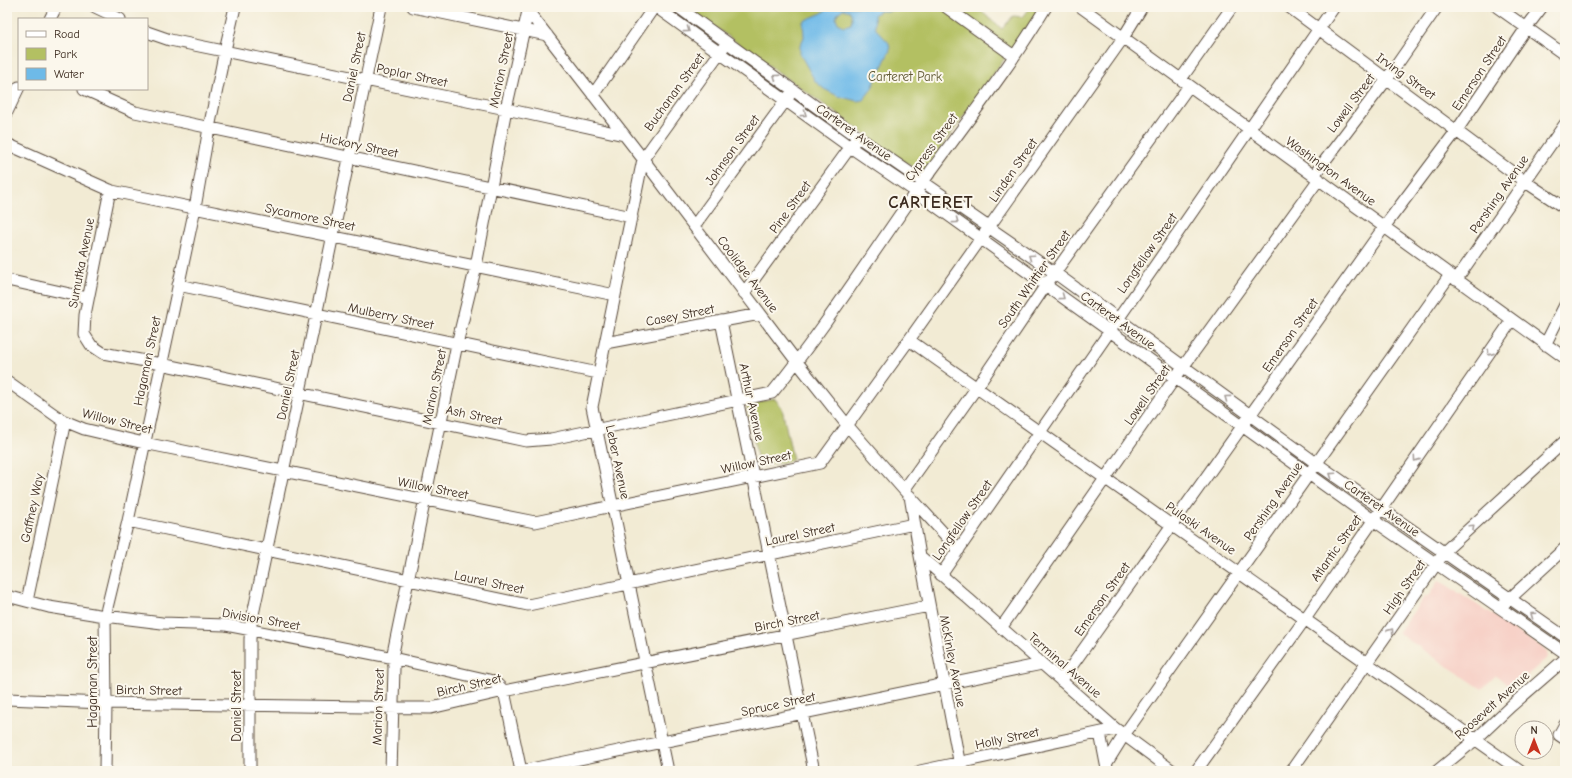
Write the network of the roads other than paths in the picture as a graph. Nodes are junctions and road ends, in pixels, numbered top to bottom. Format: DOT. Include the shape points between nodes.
graph roads {
  1 [pos="56,7"];
  2 [pos="95,7"];
  3 [pos="235,7"];
  4 [pos="381,7"];
  5 [pos="413,7"];
  6 [pos="655,7"];
  7 [pos="678,7"];
  8 [pos="946,7"];
  9 [pos="1046,7"];
  10 [pos="1081,7"];
  11 [pos="1142,7"];
  12 [pos="1232,7"];
  13 [pos="1289,7"];
  14 [pos="1334,7"];
  15 [pos="1437,7"];
  16 [pos="1497,7"];
  17 [pos="1542,7"];
  18 [pos="527,9"];
  19 [pos="50,18"];
  20 [pos="118,18"];
  21 [pos="1526,28"];
  22 [pos="1319,29"];
  23 [pos="524,30"];
  24 [pos="148,32"];
  25 [pos="547,34"];
  26 [pos="1123,38"];
  27 [pos="727,42"];
  28 [pos="225,50"];
  29 [pos="719,53"];
  30 [pos="1565,55"];
  31 [pos="1014,56"];
  32 [pos="365,79"];
  33 [pos="1387,79"];
  34 [pos="1185,83"];
  35 [pos="18,89"];
  36 [pos="86,90"];
  37 [pos="793,90"];
  38 [pos="594,95"];
  39 [pos="785,101"];
  40 [pos="506,109"];
  41 [pos="7,112"];
  42 [pos="1565,124"];
  43 [pos="209,128"];
  44 [pos="1249,129"];
  45 [pos="1457,130"];
  46 [pos="624,135"];
  47 [pos="858,137"];
  48 [pos="7,144"];
  49 [pos="850,147"];
  50 [pos="350,157"];
  51 [pos="643,159"];
  52 [pos="1316,177"];
  53 [pos="1524,181"];
  54 [pos="923,182"];
  55 [pos="491,187"];
  56 [pos="110,190"];
  57 [pos="916,192"];
  58 [pos="195,208"];
  59 [pos="1565,208"];
  60 [pos="632,217"];
  61 [pos="694,226"];
  62 [pos="1384,227"];
  63 [pos="989,228"];
  64 [pos="332,236"];
  65 [pos="981,239"];
  66 [pos="476,266"];
  67 [pos="1055,274"];
  68 [pos="1453,277"];
  69 [pos="7,280"];
  70 [pos="178,285"];
  71 [pos="1046,285"];
  72 [pos="744,293"];
  73 [pos="614,294"];
  74 [pos="88,298"];
  75 [pos="1565,305"];
  76 [pos="760,314"];
  77 [pos="316,315"];
  78 [pos="1118,320"];
  79 [pos="1512,320"];
  80 [pos="721,321"];
  81 [pos="1110,331"];
  82 [pos="909,340"];
  83 [pos="89,341"];
  84 [pos="457,344"];
  85 [pos="605,344"];
  86 [pos="1545,345"];
  87 [pos="1565,358"];
  88 [pos="797,362"];
  89 [pos="161,364"];
  90 [pos="1184,366"];
  91 [pos="598,373"];
  92 [pos="1175,378"];
  93 [pos="9,386"];
  94 [pos="977,387"];
  95 [pos="300,393"];
  96 [pos="738,400"];
  97 [pos="1250,415"];
  98 [pos="65,421"];
  99 [pos="441,422"];
  100 [pos="847,425"];
  101 [pos="1242,426"];
  102 [pos="598,429"];
  103 [pos="1040,432"];
  104 [pos="1565,441"];
  105 [pos="144,443"];
  106 [pos="1316,463"];
  107 [pos="284,471"];
  108 [pos="1309,474"];
  109 [pos="753,477"];
  110 [pos="1106,478"];
  111 [pos="907,493"];
  112 [pos="425,500"];
  113 [pos="613,506"];
  114 [pos="1381,509"];
  115 [pos="1373,520"];
  116 [pos="128,521"];
  117 [pos="914,524"];
  118 [pos="1172,525"];
  119 [pos="1565,548"];
  120 [pos="267,549"];
  121 [pos="959,550"];
  122 [pos="1444,554"];
  123 [pos="770,555"];
  124 [pos="920,556"];
  125 [pos="1437,564"];
  126 [pos="1240,573"];
  127 [pos="941,575"];
  128 [pos="408,579"];
  129 [pos="630,584"];
  130 [pos="7,596"];
  131 [pos="1510,599"];
  132 [pos="27,601"];
  133 [pos="929,606"];
  134 [pos="1500,608"];
  135 [pos="105,616"];
  136 [pos="1304,619"];
  137 [pos="1001,628"];
  138 [pos="251,630"];
  139 [pos="786,636"];
  140 [pos="1565,637"];
  141 [pos="1565,653"];
  142 [pos="393,659"];
  143 [pos="1565,659"];
  144 [pos="644,663"];
  145 [pos="1368,663"];
  146 [pos="1042,664"];
  147 [pos="1061,681"];
  148 [pos="944,684"];
  149 [pos="504,691"];
  150 [pos="7,699"];
  151 [pos="106,703"];
  152 [pos="251,705"];
  153 [pos="393,708"];
  154 [pos="802,713"];
  155 [pos="1565,724"];
  156 [pos="1120,732"];
  157 [pos="1100,733"];
  158 [pos="1565,739"];
  159 [pos="1475,740"];
  160 [pos="662,742"];
  161 [pos="960,767"];
  162 [pos="1107,768"];
  163 [pos="105,771"];
  164 [pos="250,771"];
  165 [pos="390,771"];
  166 [pos="521,771"];
  167 [pos="668,771"];
  168 [pos="814,771"];
  169 [pos="920,771"];
  170 [pos="1173,771"];
  171 [pos="1196,771"];
  172 [pos="1291,771"];
  173 [pos="1437,771"];
  174 [pos="1520,771"];
  1 -- 19 [label="street"];
  2 -- 20 [label="street"];
  3 -- 28 [label="street, Hagaman Street"];
  4 -- 32 [label="street, Daniel Street"];
  5 -- 23 [label="street"];
  6 -- 29 [label="street, Carteret Avenue, one-way"];
  6 -- 38 [label="street"];
  7 -- 27 [label="street, Carteret Avenue"];
  8 -- 31 [label="street"];
  9 -- 31 [label="street, Cypress Street"];
  10 -- 26 [label="street, Washington Avenue"];
  11 -- 26 [label="street, Linden Street"];
  12 -- 34 [label="street, South Whittier Street"];
  13 -- 22 [label="street, Irving Street"];
  14 -- 22 [label="street, Longfellow Street"];
  15 -- 33 [label="street, Lowell Street"];
  16 -- 21 [label="street"];
  17 -- 21 [label="street, Emerson Street"];
  18 -- 23 [label="street, Marion Street"];
  18 -- 25 [label="street, Coolidge Avenue"];
  21 -- 30 [label="street"];
  21 -- 45 [label="street, Emerson Street"];
  22 -- 33 [label="street, Irving Street"];
  22 -- 44 [label="street, Longfellow Street"];
  23 -- 25 [label="street"];
  23 -- 40 [label="street, Marion Street"];
  24 -- 28 [label="street, Poplar Street" via="170,40"];
  25 -- 38 [label="street, Coolidge Avenue"];
  26 -- 34 [label="street, Washington Avenue"];
  26 -- 63 [label="street, Linden Street"];
  27 -- 29 [label="street, Buchanan Street"];
  37 -- 27 [label="street, Carteret Avenue, one-way"];
  28 -- 32 [label="street, Poplar Street"];
  28 -- 43 [label="street, Hagaman Street"];
  29 -- 39 [label="street, Carteret Avenue"];
  29 -- 51 [label="street, Buchanan Street"];
  31 -- 54 [label="street, Cypress Street"];
  32 -- 40 [label="street, Poplar Street"];
  32 -- 50 [label="street, Daniel Street"];
  33 -- 45 [label="street, Irving Street"];
  33 -- 52 [label="street, Lowell Street"];
  34 -- 44 [label="street, Washington Avenue"];
  34 -- 67 [label="street, South Whittier Street"];
  35 -- 41 [label="street"];
  36 -- 43 [label="street, Hickory Street" via="136,112"];
  37 -- 39 [label="street, Johnson Street"];
  37 -- 47 [label="street, Carteret Avenue"];
  38 -- 46 [label="street, Coolidge Avenue"];
  39 -- 49 [label="street, Carteret Avenue, one-way"];
  39 -- 61 [label="street, Johnson Street"];
  40 -- 46 [label="street, Poplar Street"];
  40 -- 55 [label="street, Marion Street"];
  42 -- 53 [label="street, Pershing Avenue"];
  43 -- 50 [label="street, Hickory Street"];
  43 -- 58 [label="street, Hagaman Street"];
  44 -- 52 [label="street, Washington Avenue"];
  44 -- 78 [label="street, Longfellow Street"];
  45 -- 53 [label="street, Irving Street"];
  45 -- 62 [label="street, Emerson Street"];
  46 -- 51 [label="street, Coolidge Avenue"];
  47 -- 49 [label="street, Pine Street"];
  47 -- 54 [label="street, Carteret Avenue"];
  48 -- 56 [label="street, Sycamore Street"];
  49 -- 57 [label="street, Carteret Avenue"];
  49 -- 72 [label="street, Pine Street"];
  50 -- 55 [label="street, Hickory Street"];
  50 -- 64 [label="street, Daniel Street"];
  51 -- 60 [label="street, Leber Avenue"];
  51 -- 61 [label="street, Coolidge Avenue"];
  52 -- 62 [label="street, Washington Avenue"];
  52 -- 90 [label="street, Lowell Street"];
  53 -- 59 [label="street, Irving Street"];
  53 -- 68 [label="street, Pershing Avenue"];
  54 -- 57 [label="street, Cypress Street"];
  54 -- 63 [label="street, Carteret Avenue"];
  55 -- 60 [label="street, Hickory Street"];
  55 -- 66 [label="street, Marion Street"];
  56 -- 58 [label="street, Sycamore Street"];
  56 -- 74 [label="street, Sumutka Avenue"];
  57 -- 65 [label="street, Carteret Avenue, one-way"];
  57 -- 88 [label="street, Cypress Street"];
  58 -- 64 [label="street, Sycamore Street"];
  58 -- 70 [label="street, Hagaman Street"];
  60 -- 73 [label="street, Leber Avenue"];
  61 -- 72 [label="street, Coolidge Avenue"];
  62 -- 68 [label="street, Washington Avenue"];
  62 -- 97 [label="street, Emerson Street"];
  63 -- 65 [label="street, Linden Street"];
  67 -- 63 [label="street, Carteret Avenue, one-way"];
  64 -- 66 [label="street, Sycamore Street"];
  64 -- 77 [label="street, Daniel Street"];
  65 -- 71 [label="street, Carteret Avenue"];
  65 -- 82 [label="street, Linden Street"];
  66 -- 73 [label="street, Sycamore Street"];
  66 -- 84 [label="street, Marion Street"];
  67 -- 71 [label="street, South Whittier Street"];
  67 -- 78 [label="street, Carteret Avenue"];
  68 -- 79 [label="street, Washington Avenue"];
  68 -- 106 [label="street, Pershing Avenue"];
  69 -- 74 [label="street"];
  70 -- 77 [label="street, Mulberry Street"];
  70 -- 89 [label="street, Hagaman Street"];
  71 -- 81 [label="street, Carteret Avenue, one-way"];
  71 -- 94 [label="street, South Whittier Street"];
  72 -- 76 [label="street, Coolidge Avenue"];
  73 -- 85 [label="street, Leber Avenue"];
  74 -- 83 [label="street, Sumutka Avenue" via="84,334"];
  75 -- 86 [label="street"];
  76 -- 80 [label="street, Casey Street"];
  76 -- 88 [label="street, Coolidge Avenue"];
  77 -- 84 [label="street, Mulberry Street"];
  77 -- 95 [label="street, Daniel Street"];
  78 -- 81 [label="street, Longfellow Street"];
  78 -- 90 [label="street, Carteret Avenue"];
  79 -- 86 [label="street, Washington Avenue"];
  79 -- 114 [label="street, Atlantic Street, one-way"];
  80 -- 85 [label="street, Casey Street"];
  80 -- 96 [label="street, Arthur Avenue"];
  81 -- 92 [label="street, Carteret Avenue"];
  81 -- 103 [label="street, Longfellow Street"];
  82 -- 94 [label="street, Pulaski Avenue"];
  82 -- 100 [label="street, Linden Street"];
  83 -- 89 [label="street, Ash Street" via="103,353"];
  84 -- 91 [label="street, Mulberry Street"];
  84 -- 99 [label="street, Marion Street"];
  85 -- 91 [label="street, Leber Avenue"];
  86 -- 87 [label="street, Washington Avenue"];
  88 -- 96 [label="street, Ash Street" via="772,393"];
  88 -- 100 [label="street, Coolidge Avenue"];
  89 -- 95 [label="street, Ash Street"];
  89 -- 105 [label="street, Hagaman Street"];
  90 -- 92 [label="street, Lowell Street"];
  97 -- 90 [label="street, Carteret Avenue, one-way"];
  91 -- 102 [label="street, Leber Avenue" via="592,407"];
  92 -- 101 [label="street, Carteret Avenue"];
  92 -- 110 [label="street, Lowell Street"];
  93 -- 98 [label="street, Willow Street"];
  94 -- 103 [label="street, Pulaski Avenue"];
  94 -- 111 [label="street, South Whittier Street"];
  95 -- 99 [label="street, Ash Street"];
  95 -- 107 [label="street, Daniel Street"];
  96 -- 102 [label="street, Ash Street"];
  96 -- 109 [label="street, Arthur Avenue"];
  97 -- 101 [label="street, Emerson Street"];
  97 -- 106 [label="street, Carteret Avenue"];
  98 -- 105 [label="street, Willow Street" via="84,429"];
  98 -- 132 [label="street, Gaffney Way"];
  99 -- 102 [label="street, Ash Street" via="526,441 551,439"];
  99 -- 112 [label="street, Marion Street"];
  100 -- 109 [label="street, Willow Street" via="820,463"];
  100 -- 111 [label="street, Coolidge Avenue"];
  101 -- 108 [label="street, Carteret Avenue"];
  101 -- 118 [label="street, Emerson Street"];
  102 -- 113 [label="street, Leber Avenue"];
  103 -- 110 [label="street, Pulaski Avenue"];
  103 -- 121 [label="street, Longfellow Street"];
  122 -- 104 [label="street, High Street, one-way"];
  105 -- 107 [label="street, Willow Street"];
  105 -- 116 [label="street, Hagaman Street"];
  106 -- 108 [label="street, Pershing Avenue"];
  114 -- 106 [label="street, Carteret Avenue, one-way"];
  107 -- 112 [label="street, Willow Street"];
  107 -- 120 [label="street, Daniel Street"];
  108 -- 115 [label="street, Carteret Avenue"];
  108 -- 126 [label="street, Pershing Avenue"];
  109 -- 113 [label="street, Willow Street"];
  109 -- 123 [label="street, Arthur Avenue"];
  110 -- 118 [label="street, Pulaski Avenue"];
  110 -- 137 [label="street, Lowell Street"];
  111 -- 117 [label="street, McKinley Avenue"];
  111 -- 121 [label="street, Coolidge Avenue"];
  112 -- 113 [label="street, Willow Street" via="534,522"];
  112 -- 128 [label="street, Marion Street"];
  113 -- 129 [label="street, Leber Avenue"];
  114 -- 115 [label="street, Atlantic Street"];
  114 -- 122 [label="street, Carteret Avenue"];
  115 -- 125 [label="street, Carteret Avenue"];
  115 -- 136 [label="street, Atlantic Street"];
  116 -- 120 [label="street, Laurel Street"];
  116 -- 135 [label="street, Hagaman Street"];
  117 -- 123 [label="street, Laurel Street"];
  117 -- 124 [label="street, McKinley Avenue"];
  118 -- 126 [label="street, Pulaski Avenue"];
  118 -- 147 [label="street, Emerson Street"];
  119 -- 131 [label="street"];
  120 -- 128 [label="street, Laurel Street"];
  120 -- 138 [label="street, Daniel Street"];
  121 -- 127 [label="street, Longfellow Street"];
  122 -- 125 [label="street, High Street"];
  122 -- 131 [label="street, Carteret Avenue"];
  123 -- 129 [label="street, Laurel Street"];
  123 -- 139 [label="street, Arthur Avenue"];
  124 -- 127 [label="street"];
  124 -- 133 [label="street, McKinley Avenue"];
  125 -- 134 [label="street, Carteret Avenue"];
  145 -- 125 [label="street, High Street, one-way"];
  126 -- 136 [label="street, Pulaski Avenue"];
  126 -- 156 [label="street, Pershing Avenue"];
  127 -- 137 [label="street, Terminal Avenue"];
  128 -- 129 [label="street, Laurel Street" via="528,605"];
  128 -- 142 [label="street, Marion Street"];
  129 -- 144 [label="street, Leber Avenue"];
  130 -- 132 [label="street, Division Street"];
  131 -- 134 [label="street"];
  140 -- 131 [label="street, Carteret Avenue, one-way"];
  132 -- 135 [label="street, Division Street"];
  133 -- 139 [label="street, Birch Street"];
  133 -- 148 [label="street, McKinley Avenue"];
  134 -- 141 [label="street, Carteret Avenue"];
  135 -- 138 [label="street, Division Street" via="162,623 226,625"];
  135 -- 151 [label="street, Hagaman Street"];
  136 -- 145 [label="street, Pulaski Avenue"];
  136 -- 171 [label="street, Atlantic Street"];
  137 -- 146 [label="street, Terminal Avenue"];
  138 -- 142 [label="street, Division Street"];
  138 -- 152 [label="street, Daniel Street"];
  139 -- 144 [label="street, Birch Street"];
  139 -- 154 [label="street, Arthur Avenue"];
  142 -- 149 [label="street, Division Street" via="489,680"];
  142 -- 153 [label="street, Marion Street"];
  143 -- 159 [label="street, Roosevelt Avenue"];
  144 -- 149 [label="street, Birch Street"];
  144 -- 160 [label="street, Leber Avenue"];
  145 -- 159 [label="street, Pulaski Avenue"];
  145 -- 172 [label="street, High Street"];
  146 -- 147 [label="street, Terminal Avenue"];
  146 -- 148 [label="street, Spruce Street"];
  147 -- 156 [label="street, Terminal Avenue"];
  148 -- 154 [label="street, Spruce Street"];
  148 -- 161 [label="street, McKinley Avenue"];
  149 -- 153 [label="street, Birch Street" via="431,708"];
  149 -- 166 [label="street"];
  150 -- 151 [label="street, Birch Street"];
  151 -- 152 [label="street, Birch Street"];
  151 -- 163 [label="street, Hagaman Street"];
  152 -- 153 [label="street, Birch Street"];
  152 -- 164 [label="street, Daniel Street"];
  153 -- 165 [label="street, Marion Street"];
  154 -- 160 [label="street, Spruce Street"];
  154 -- 168 [label="street, Arthur Avenue"];
  155 -- 158 [label="street" via="1559,735"];
  156 -- 157 [label="street, Holly Street"];
  156 -- 162 [label="street, Pershing Avenue"];
  156 -- 170 [label="street, Terminal Avenue"];
  157 -- 161 [label="street, Holly Street"];
  157 -- 162 [label="street, Pershing Avenue"];
  159 -- 173 [label="street, Roosevelt Avenue"];
  159 -- 174 [label="street, Pulaski Avenue"];
  160 -- 166 [label="street, Spruce Street"];
  160 -- 167 [label="street, Leber Avenue"];
  161 -- 169 [label="street, Holly Street"];
}
